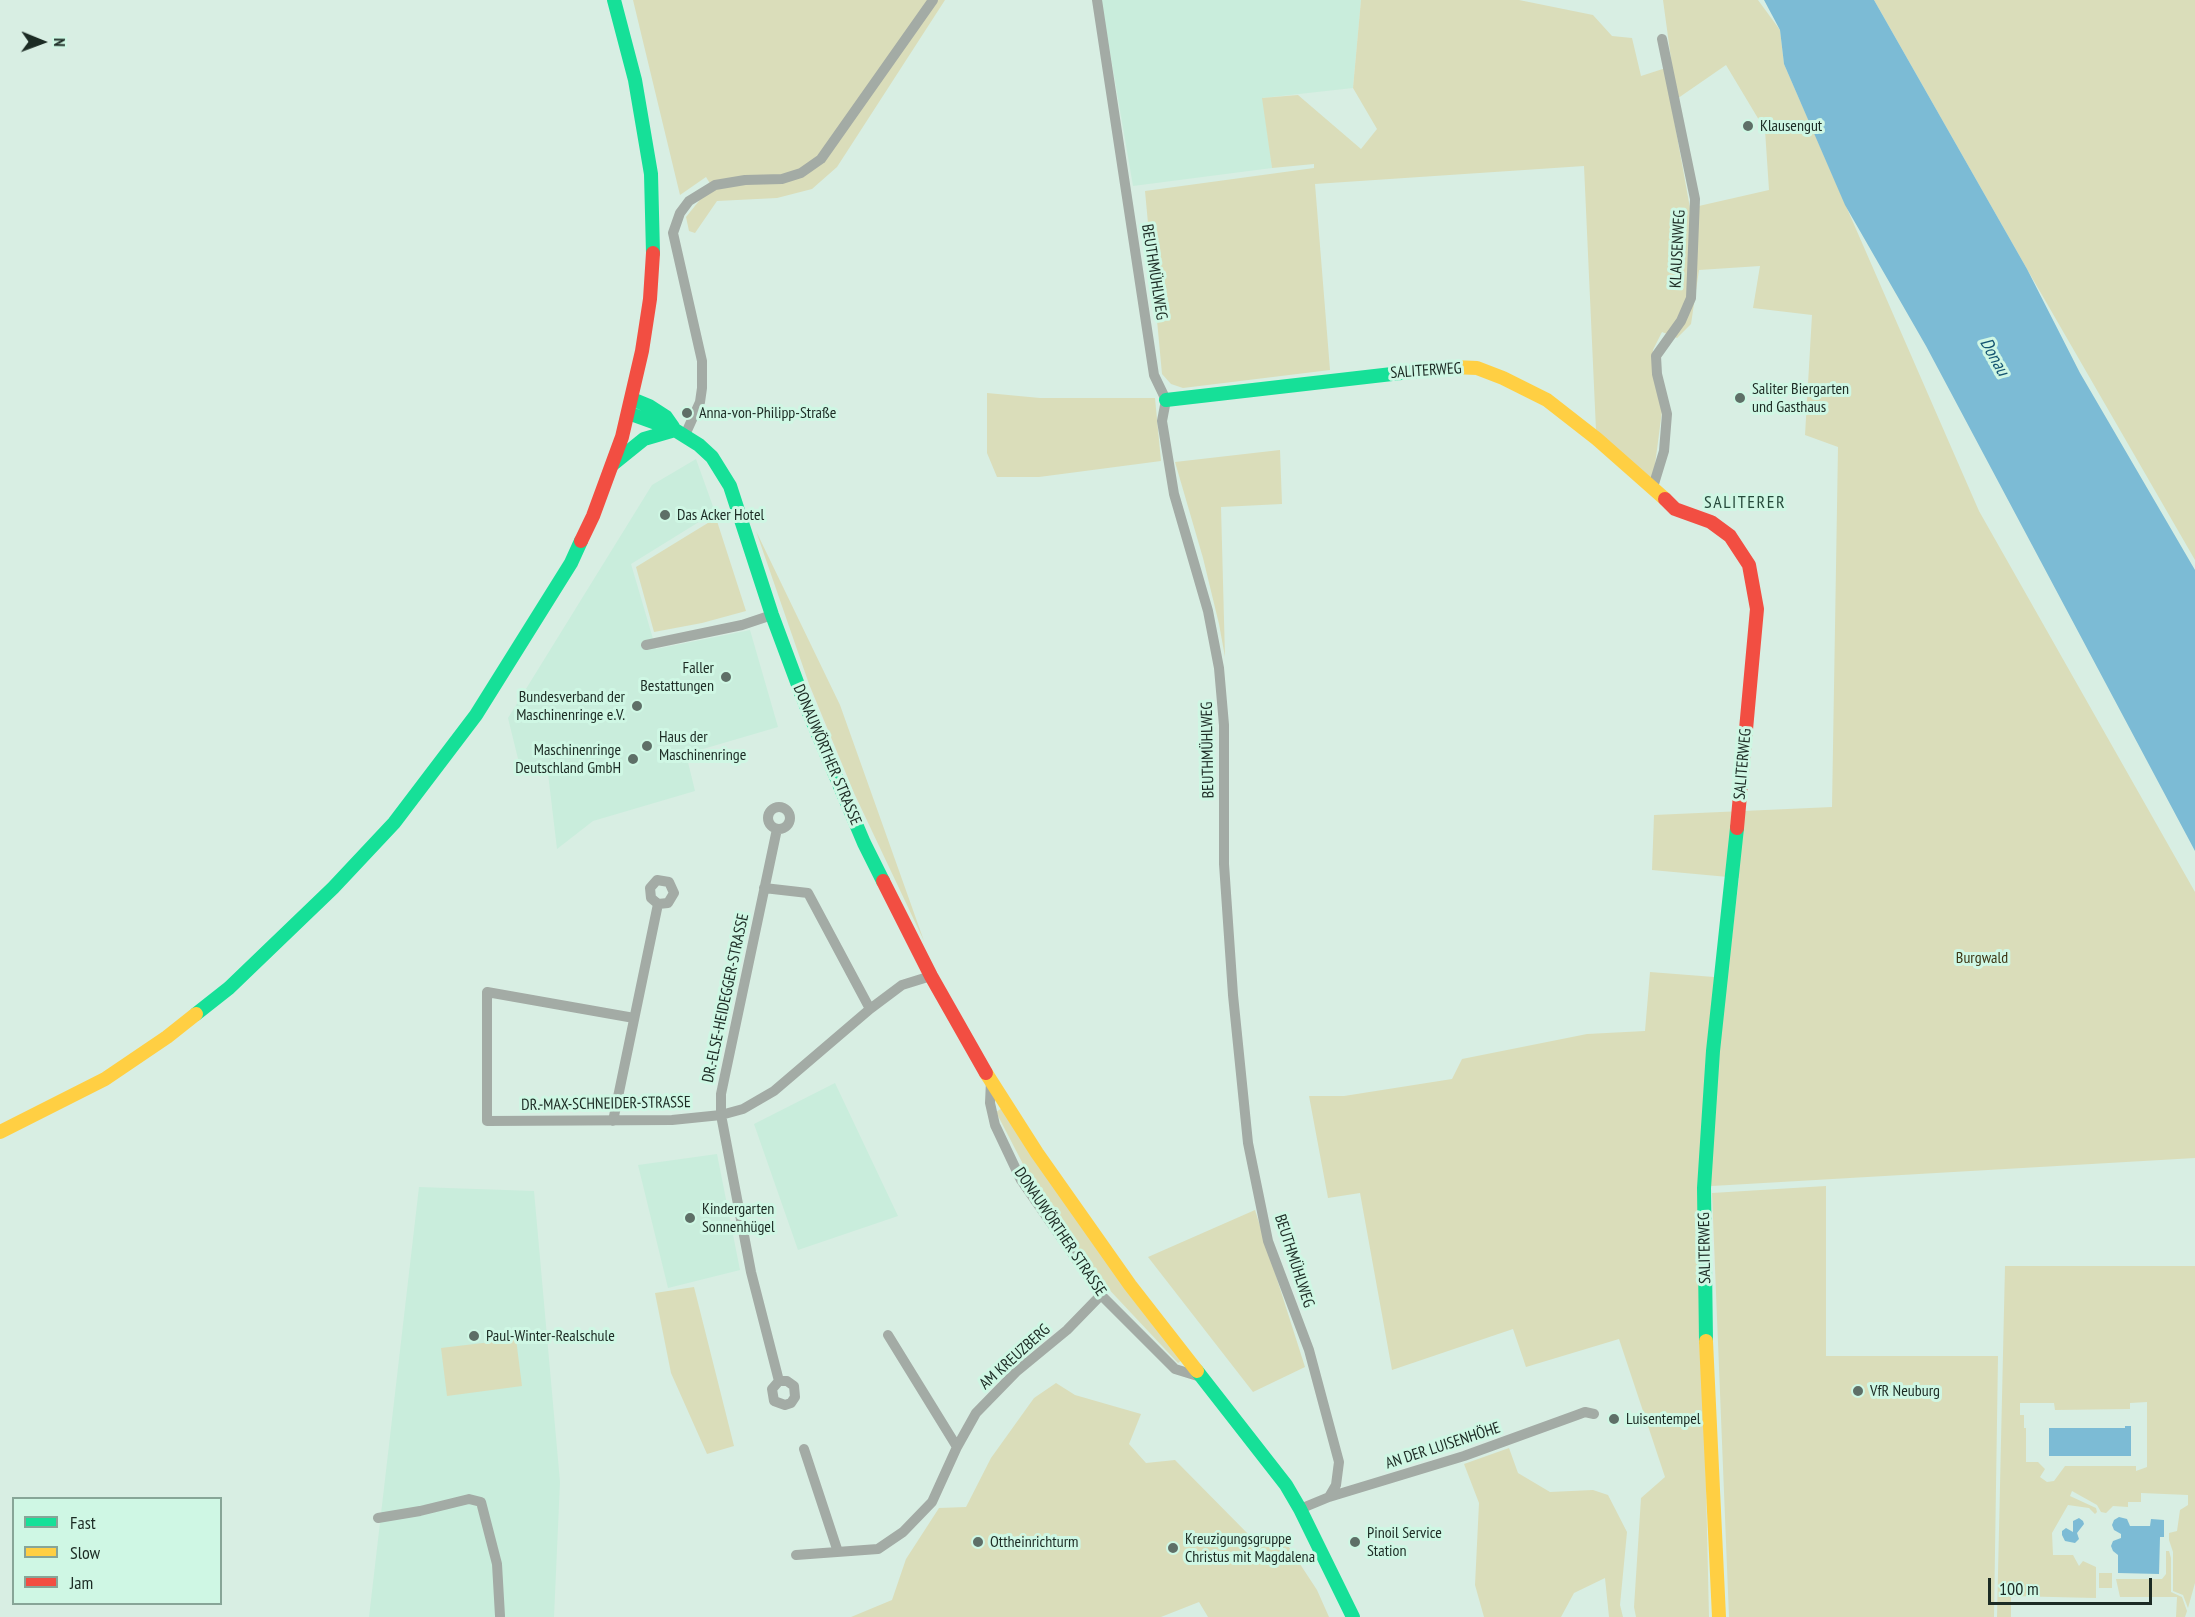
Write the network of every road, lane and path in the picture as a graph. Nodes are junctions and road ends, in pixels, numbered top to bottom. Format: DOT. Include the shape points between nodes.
graph roads {
  1 [pos="614,0"];
  2 [pos="933,0"];
  3 [pos="1097,0"];
  4 [pos="1662,39"];
  5 [pos="1166,400"];
  6 [pos="630,406"];
  7 [pos="680,433"];
  8 [pos="613,464"];
  9 [pos="1653,487"];
  10 [pos="772,615"];
  11 [pos="646,645"];
  12 [pos="777,829"];
  13 [pos="764,888"];
  14 [pos="658,904"];
  15 [pos="931,976"];
  16 [pos="870,1009"];
  17 [pos="634,1018"];
  18 [pos="991,1081"];
  19 [pos="721,1115"];
  20 [pos="613,1121"];
  21 [pos="0,1132"];
  22 [pos="1101,1294"];
  23 [pos="888,1335"];
  24 [pos="1202,1377"];
  25 [pos="779,1381"];
  26 [pos="1594,1414"];
  27 [pos="957,1447"];
  28 [pos="804,1449"];
  29 [pos="1329,1497"];
  30 [pos="1300,1509"];
  31 [pos="378,1518"];
  32 [pos="838,1552"];
  33 [pos="796,1555"];
  34 [pos="500,1616"];
  35 [pos="1353,1617"];
  36 [pos="1719,1617"];
  1 -- 6 [label="main road" via="637,92 651,174 650,299"];
  2 -- 7 [label="street" via="821,159 801,173 782,179 715,185 688,201 680,213 673,233 702,361 702,388 700,402"];
  3 -- 5 [label="street, BEUTHMÜHLWEG" via="1154,375"];
  4 -- 9 [label="street, KLAUSENWEG" via="1695,199 1691,298 1681,321 1656,356 1666,414 1664,451"];
  5 -- 9 [label="main road, SALITERWEG" via="1449,367 1477,368 1547,400"];
  5 -- 29 [label="street, BEUTHMÜHLWEG" via="1162,422 1174,494 1208,611 1219,668 1224,725 1224,864 1248,1143 1268,1241 1309,1350 1339,1462 1336,1485"];
  6 -- 7 [label="main road, DONAUWÖRTHER STRASSE"];
  6 -- 8 [label="main road"];
  7 -- 8 [label="main road" via="644,439"];
  7 -- 10 [label="main road, DONAUWÖRTHER STRASSE" via="712,457 730,486"];
  8 -- 21 [label="main road" via="571,563 482,706 411,802 365,855 229,988 166,1037 105,1079"];
  9 -- 36 [label="main road, SALITERWEG" via="1674,509 1711,522 1730,536 1749,565 1757,609 1713,1051 1704,1188 1706,1362"];
  10 -- 11 [label="street"];
  10 -- 15 [label="main road, DONAUWÖRTHER STRASSE" via="864,843"];
  12 -- 13 [label="street, DR.-ELSE-HEIDEGGER-STRASSE"];
  13 -- 16 [label="street" via="808,893"];
  13 -- 19 [label="street, DR.-ELSE-HEIDEGGER-STRASSE"];
  14 -- 17 [label="street"];
  15 -- 16 [label="street, DR.-MAX-SCHNEIDER-STRASSE" via="902,985"];
  15 -- 18 [label="main road, DONAUWÖRTHER STRASSE"];
  16 -- 19 [label="street, DR.-MAX-SCHNEIDER-STRASSE" via="774,1091 743,1109"];
  17 -- 20 [label="street"];
  17 -- 20 [label="street, DR.-MAX-SCHNEIDER-STRASSE" via="487,992 487,1121"];
  18 -- 22 [label="street, DONAUWÖRTHER STRASSE" via="995,1125 1021,1180"];
  18 -- 24 [label="main road, DONAUWÖRTHER STRASSE" via="1036,1153 1130,1285"];
  19 -- 20 [label="street, DR.-MAX-SCHNEIDER-STRASSE"];
  19 -- 25 [label="street, DR.-ELSE-HEIDEGGER-STRASSE" via="751,1272"];
  22 -- 24 [label="street, DONAUWÖRTHER STRASSE" via="1175,1369"];
  22 -- 27 [label="street, AM KREUZBERG" via="976,1413"];
  23 -- 27 [label="street"];
  24 -- 30 [label="main road, DONAUWÖRTHER STRASSE" via="1272,1466"];
  26 -- 29 [label="street, AN DER LUISENHÖHE" via="1585,1412 1464,1456"];
  27 -- 32 [label="street, AM KREUZBERG" via="932,1502 903,1532 878,1550"];
  28 -- 32 [label="street"];
  29 -- 30 [label="street, AN DER LUISENHÖHE"];
  30 -- 35 [label="main road, DONAUWÖRTHER STRASSE"];
  31 -- 34 [label="street" via="469,1499 481,1502 497,1564"];
  32 -- 33 [label="street, AM KREUZBERG"];
}
